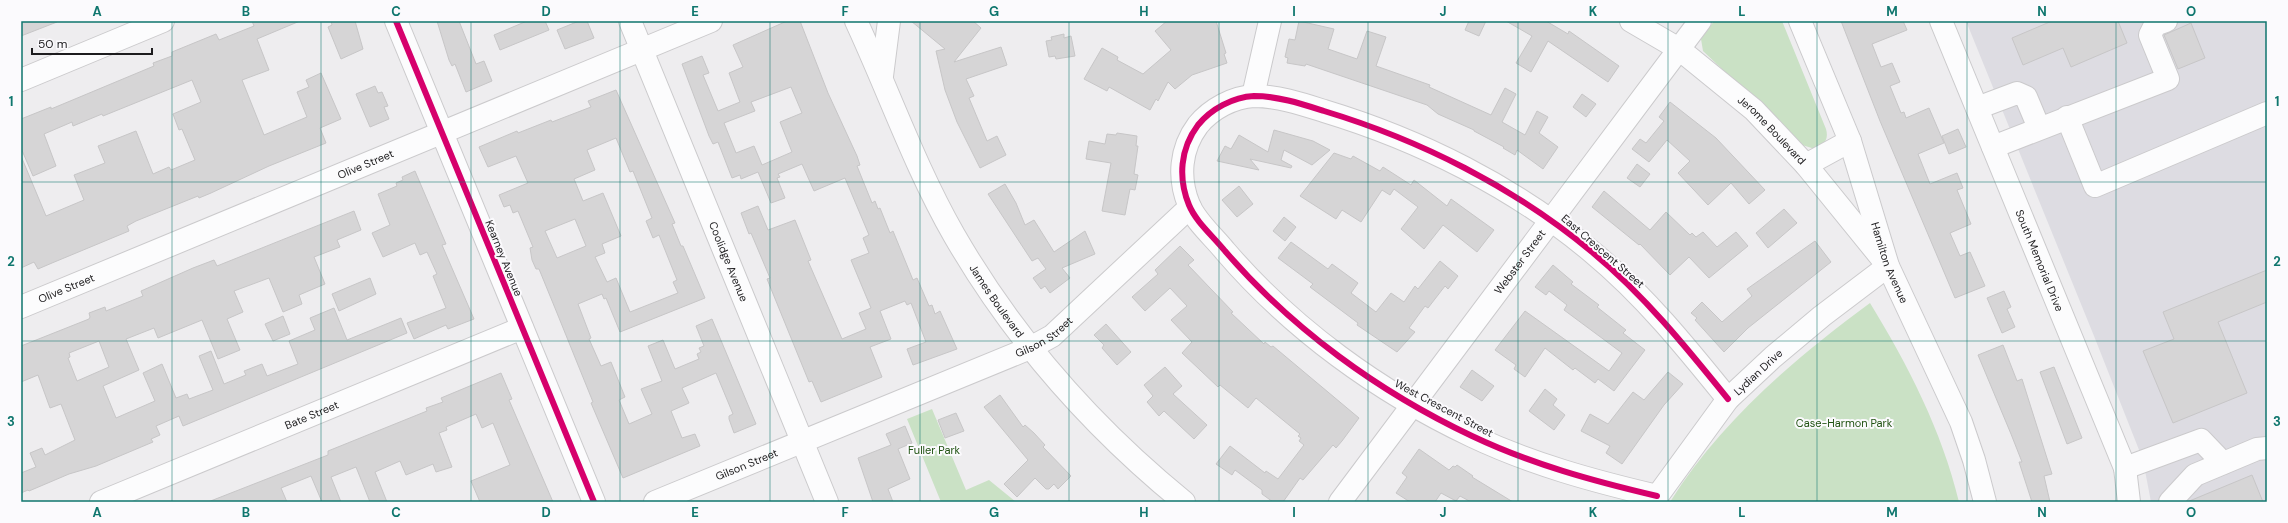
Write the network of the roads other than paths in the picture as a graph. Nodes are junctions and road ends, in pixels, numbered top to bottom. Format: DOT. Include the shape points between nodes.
graph roads {
  1 [pos="163,21"];
  2 [pos="396,21"];
  3 [pos="630,21"];
  4 [pos="711,21"];
  5 [pos="856,21"];
  6 [pos="889,21"];
  7 [pos="1270,21"];
  8 [pos="1631,21"];
  9 [pos="1700,21"];
  10 [pos="1800,21"];
  11 [pos="1941,21"];
  12 [pos="2166,21"];
  13 [pos="1679,49"];
  14 [pos="642,52"];
  15 [pos="882,77"];
  16 [pos="21,80"];
  17 [pos="1254,96"];
  18 [pos="1977,108"];
  19 [pos="2267,113"];
  20 [pos="2067,117"];
  21 [pos="2039,128"];
  22 [pos="442,133"];
  23 [pos="1850,141"];
  24 [pos="1993,147"];
  25 [pos="1806,166"];
  26 [pos="1190,207"];
  27 [pos="1552,221"];
  28 [pos="1888,266"];
  29 [pos="21,308"];
  30 [pos="522,328"];
  31 [pos="1030,348"];
  32 [pos="1728,399"];
  33 [pos="1412,405"];
  34 [pos="802,442"];
  35 [pos="2267,448"];
  36 [pos="2223,463"];
  37 [pos="2125,468"];
  38 [pos="1655,499"];
  39 [pos="101,502"];
  40 [pos="594,502"];
  41 [pos="654,502"];
  42 [pos="827,502"];
  43 [pos="1184,502"];
  44 [pos="1340,502"];
  45 [pos="1985,502"];
  46 [pos="2129,502"];
  47 [pos="2170,502"];
  1 -- 16 [label="street"];
  2 -- 22 [label="street, Kearney Avenue"];
  3 -- 14 [label="street, Coolidge Avenue"];
  4 -- 14 [label="street, Olive Street"];
  5 -- 15 [label="street, James Boulevard"];
  6 -- 15 [label="street, James Boulevard"];
  7 -- 17 [label="street"];
  8 -- 13 [label="street, Jerome Boulevard"];
  9 -- 13 [label="street, Webster Street"];
  10 -- 23 [label="street, Hamilton Avenue"];
  11 -- 18 [label="street, South Memorial Drive"];
  12 -- 20 [label="street" via="2155,25 2150,35 2168,79"];
  13 -- 25 [label="street, Jerome Boulevard" via="1754,110"];
  13 -- 27 [label="street, Webster Street"];
  14 -- 22 [label="street, Olive Street"];
  14 -- 34 [label="street, Coolidge Avenue"];
  15 -- 31 [label="street, James Boulevard" via="917,164 954,235 997,303"];
  17 -- 26 [label="street" via="1234,100 1222,106 1205,117 1197,127 1187,145 1182,164 1184,191"];
  17 -- 27 [label="street, East Crescent Street" via="1299,104 1361,122 1421,146 1478,176"];
  18 -- 21 [label="street" via="2017,93 2026,98"];
  18 -- 24 [label="street, South Memorial Drive"];
  19 -- 20 [label="street" via="2095,186"];
  20 -- 21 [label="street"];
  21 -- 24 [label="street"];
  22 -- 29 [label="street, Olive Street"];
  22 -- 30 [label="street, Kearney Avenue"];
  23 -- 25 [label="street"];
  23 -- 28 [label="street, Hamilton Avenue"];
  24 -- 37 [label="street, South Memorial Drive"];
  25 -- 28 [label="street, Jerome Boulevard"];
  26 -- 31 [label="street, Gilson Street" via="1052,336"];
  26 -- 33 [label="street, West Crescent Street" via="1243,271 1291,318 1343,360"];
  27 -- 32 [label="street, East Crescent Street" via="1593,253 1643,299"];
  27 -- 33 [label="street, Webster Street"];
  28 -- 32 [label="street, Lydian Drive" via="1822,316"];
  28 -- 45 [label="street, Hamilton Avenue" via="1960,422 1974,460"];
  30 -- 39 [label="street, Bate Street"];
  30 -- 40 [label="street, Kearney Avenue"];
  31 -- 34 [label="street, Gilson Street"];
  31 -- 43 [label="street, James Boulevard" via="1087,414 1144,470"];
  32 -- 38 [label="street, Lydian Drive"];
  33 -- 38 [label="street, West Crescent Street" via="1472,436 1534,462"];
  33 -- 44 [label="street, Webster Street"];
  34 -- 41 [label="street, Gilson Street"];
  34 -- 42 [label="street, Coolidge Avenue"];
  35 -- 36 [label="street" via="2257,449"];
  36 -- 37 [label="street" via="2200,440"];
  36 -- 47 [label="street" via="2195,475"];
  37 -- 46 [label="street, South Memorial Drive"];
}
